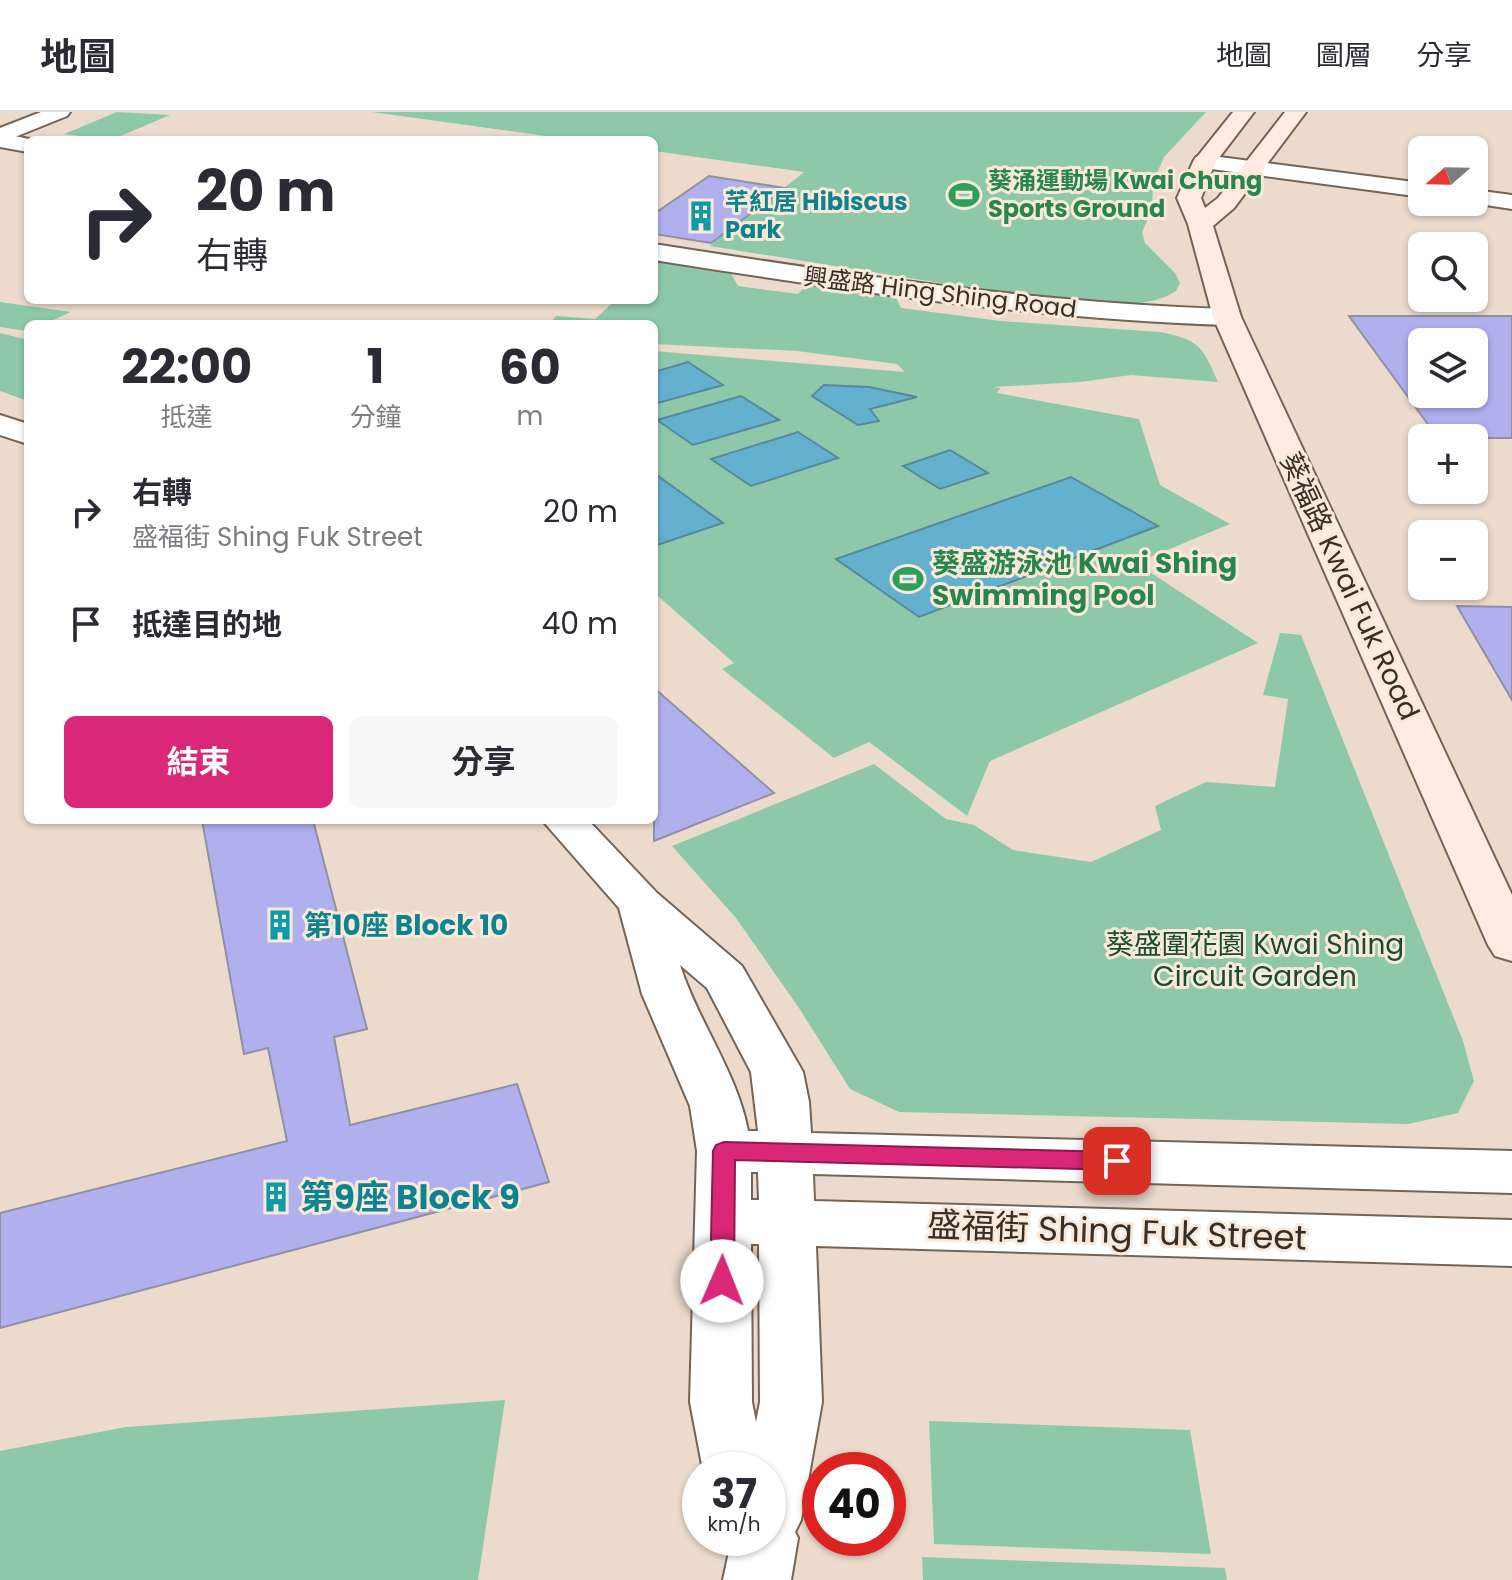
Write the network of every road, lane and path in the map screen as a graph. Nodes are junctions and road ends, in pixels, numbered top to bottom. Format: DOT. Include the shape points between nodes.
graph roads {
  1 [pos="60,112"];
  2 [pos="1244,112"];
  3 [pos="1296,112"];
  4 [pos="0,138"];
  5 [pos="24,144"];
  6 [pos="1204,162"];
  7 [pos="1251,168"];
  8 [pos="1408,188"];
  9 [pos="1488,199"];
  10 [pos="1512,202"];
  11 [pos="1200,224"];
  12 [pos="658,253"];
  13 [pos="1227,317"];
  14 [pos="0,424"];
  15 [pos="24,433"];
  16 [pos="568,824"];
  17 [pos="641,904"];
  18 [pos="1512,945"];
  19 [pos="724,1151"];
  20 [pos="785,1152"];
  21 [pos="1512,1172"];
  22 [pos="723,1221"];
  23 [pos="787,1222"];
  24 [pos="1512,1243"];
  25 [pos="731,1452"];
  26 [pos="780,1452"];
  1 -- 4 [label="street"];
  2 -- 6 [label="main road, 葵福路 Kwai Fuk Road"];
  3 -- 7 [label="main road"];
  4 -- 5 [label="street"];
  6 -- 7 [label="street"];
  6 -- 11 [label="main road, 葵福路 Kwai Fuk Road" via="1189,198"];
  7 -- 8 [label="street"];
  7 -- 11 [label="main road" via="1226,203"];
  9 -- 10 [label="street"];
  11 -- 13 [label="main road, 葵福路 Kwai Fuk Road"];
  12 -- 13 [label="street, 興盛路 Hing Shing Road" via="1006,303 1143,316"];
  13 -- 18 [label="main road, 葵福路 Kwai Fuk Road"];
  14 -- 15 [label="street"];
  16 -- 17 [label="street"];
  17 -- 19 [label="street" via="666,994 714,1092"];
  17 -- 20 [label="street" via="725,978 777,1072"];
  19 -- 20 [label="street"];
  19 -- 22 [label="street"];
  20 -- 21 [label="street"];
  20 -- 23 [label="street"];
  22 -- 23 [label="street, 盛福街 Shing Fuk Street"];
  22 -- 25 [label="street" via="721,1402"];
  23 -- 24 [label="street, 盛福街 Shing Fuk Street"];
  23 -- 26 [label="street" via="791,1402"];
}
